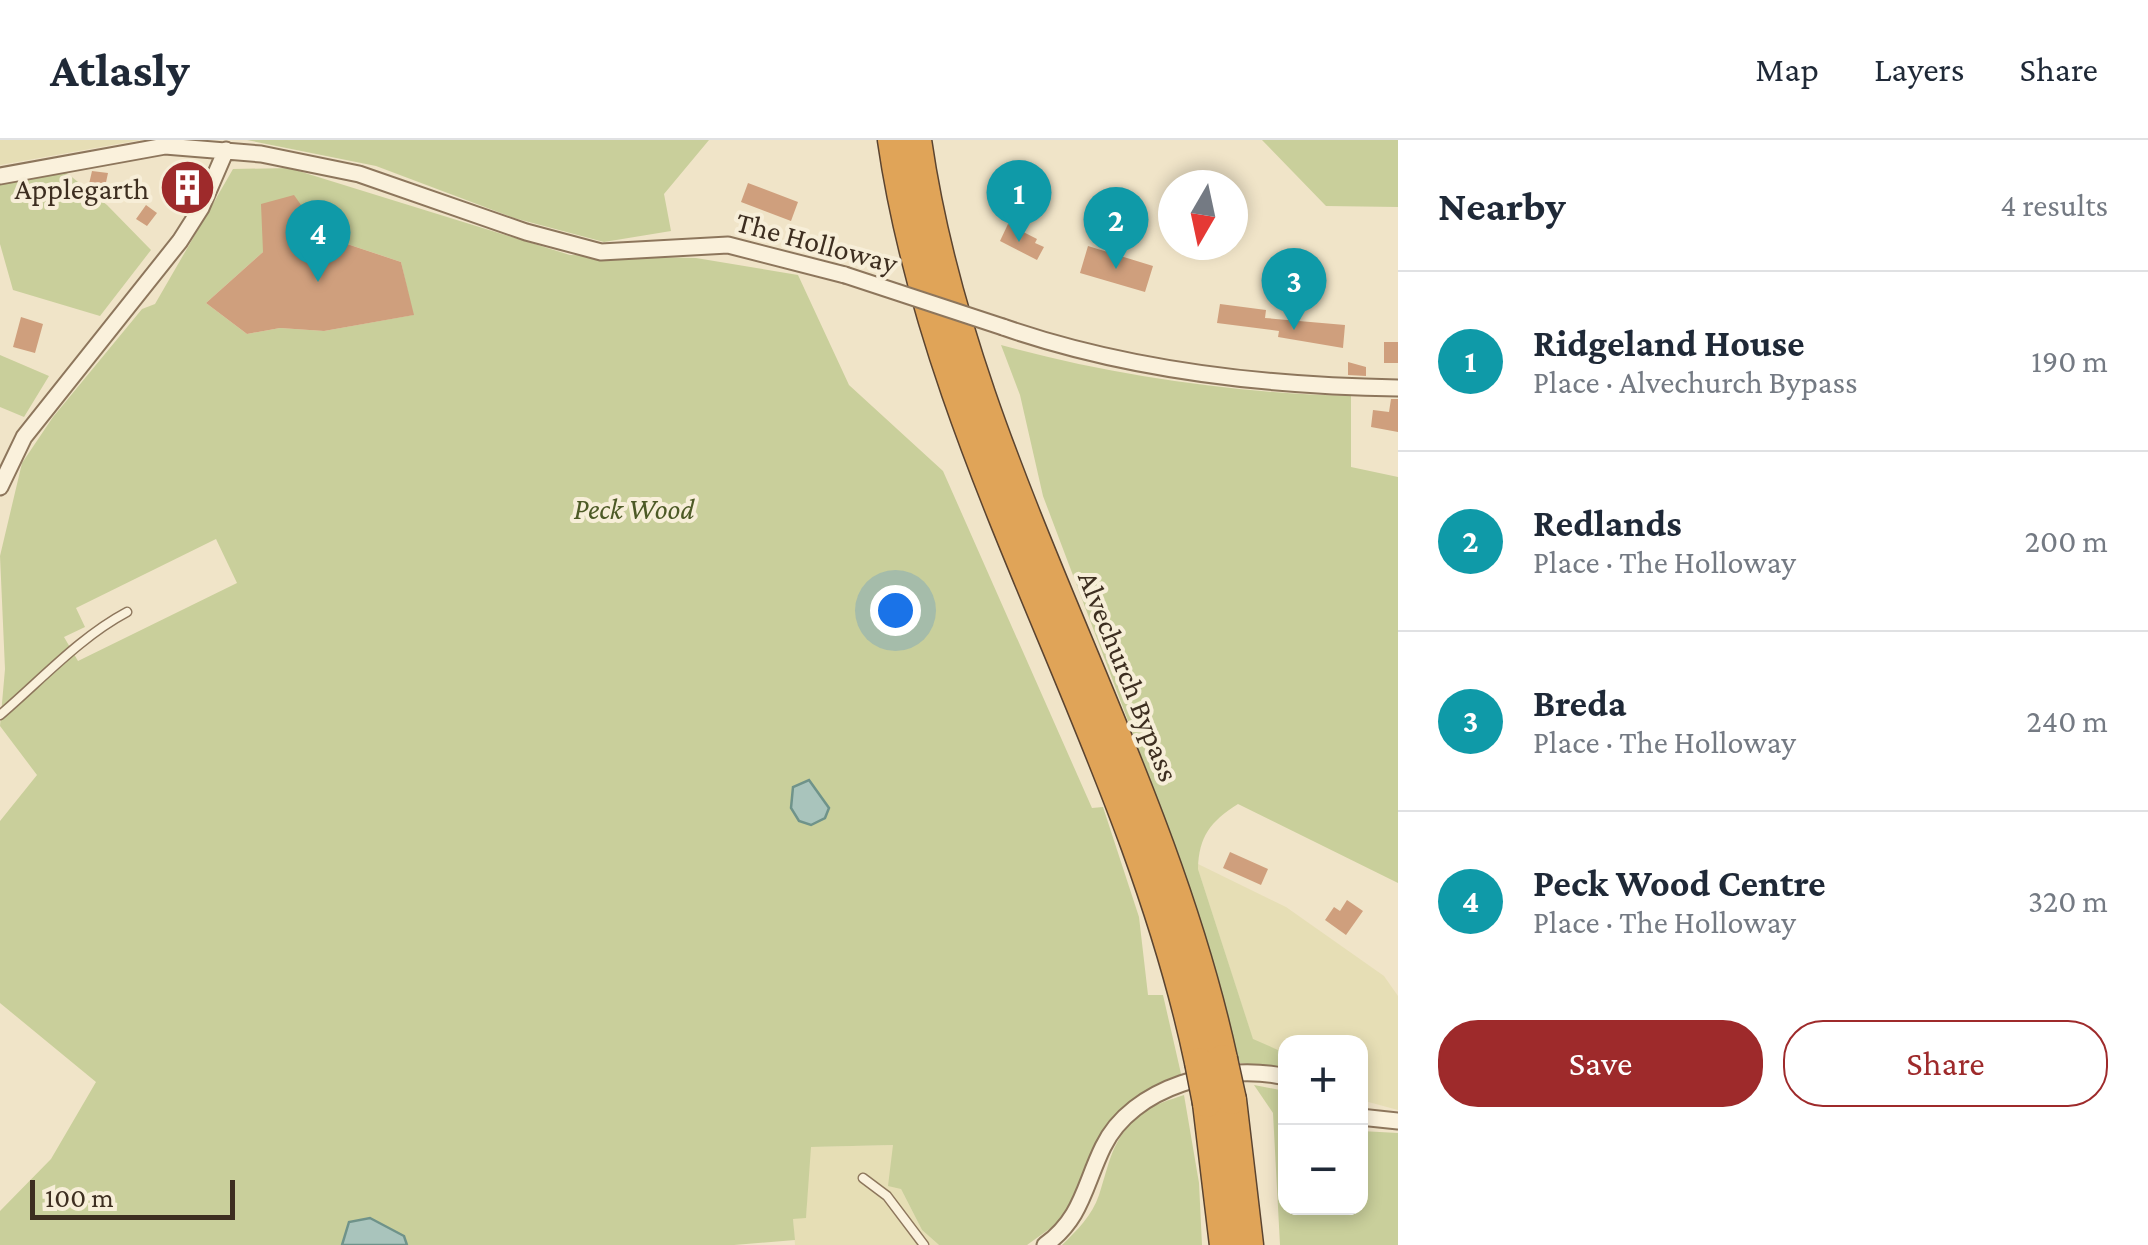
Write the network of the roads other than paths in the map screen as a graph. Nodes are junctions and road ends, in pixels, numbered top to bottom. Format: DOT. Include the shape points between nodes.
graph roads {
  1 [pos="892,140"];
  2 [pos="917,140"];
  3 [pos="215,147"];
  4 [pos="0,176"];
  5 [pos="1398,388"];
  6 [pos="0,487"];
  7 [pos="127,612"];
  8 [pos="0,715"];
  9 [pos="1211,1060"];
  10 [pos="1278,1076"];
  11 [pos="1219,1102"];
  12 [pos="1368,1118"];
  13 [pos="1398,1121"];
  14 [pos="863,1178"];
  15 [pos="924,1245"];
  16 [pos="1046,1245"];
  17 [pos="1224,1245"];
  18 [pos="1248,1245"];
  1 -- 9 [label="highway, Alvechurch Bypass" via="930,309 980,459 1144,864"];
  2 -- 9 [label="highway, Alvechurch Bypass" via="953,312 1003,453 1148,808 1210,999"];
  3 -- 4 [label="street, The Holloway" via="165,146"];
  3 -- 5 [label="street, The Holloway, bridge" via="360,174 586,249 728,244 1076,348 1315,387"];
  3 -- 6 [label="street" via="190,224 24,437"];
  7 -- 8 [label="lane" via="94,630"];
  9 -- 11 [label="highway, Alvechurch Bypass, bridge"];
  10 -- 16 [label="street" via="1246,1072 1182,1084 1138,1105 1113,1130 1078,1213"];
  11 -- 17 [label="highway, Alvechurch Bypass"];
  11 -- 18 [label="highway, Alvechurch Bypass"];
  12 -- 13 [label="street"];
  14 -- 15 [label="lane" via="887,1196"];
}
